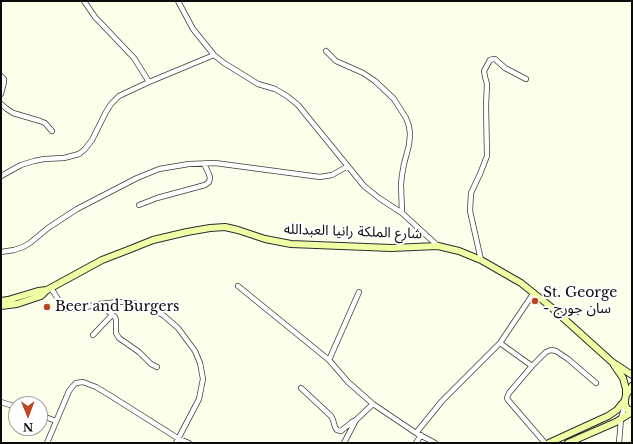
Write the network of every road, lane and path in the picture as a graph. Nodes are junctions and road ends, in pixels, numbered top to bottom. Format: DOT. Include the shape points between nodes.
graph roads {
  1 [pos="84,1"];
  2 [pos="178,1"];
  3 [pos="326,51"];
  4 [pos="214,55"];
  5 [pos="1,76"];
  6 [pos="526,78"];
  7 [pos="149,82"];
  8 [pos="1,94"];
  9 [pos="1,104"];
  10 [pos="52,131"];
  11 [pos="204,164"];
  12 [pos="348,166"];
  13 [pos="1,176"];
  14 [pos="139,206"];
  15 [pos="402,213"];
  16 [pos="438,246"];
  17 [pos="1,252"];
  18 [pos="481,260"];
  19 [pos="238,286"];
  20 [pos="49,289"];
  21 [pos="359,292"];
  22 [pos="533,294"];
  23 [pos="1,301"];
  24 [pos="100,304"];
  25 [pos="1,306"];
  26 [pos="112,315"];
  27 [pos="93,335"];
  28 [pos="500,343"];
  29 [pos="329,360"];
  30 [pos="612,362"];
  31 [pos="532,366"];
  32 [pos="158,367"];
  33 [pos="632,375"];
  34 [pos="596,383"];
  35 [pos="632,386"];
  36 [pos="301,388"];
  37 [pos="625,400"];
  38 [pos="373,404"];
  39 [pos="632,411"];
  40 [pos="48,418"];
  41 [pos="621,419"];
  42 [pos="56,420"];
  43 [pos="356,420"];
  44 [pos="419,434"];
  45 [pos="178,441"];
  46 [pos="46,443"];
  47 [pos="189,443"];
  48 [pos="344,443"];
  49 [pos="416,443"];
  50 [pos="435,443"];
  51 [pos="545,443"];
  52 [pos="549,443"];
  53 [pos="568,443"];
  54 [pos="619,443"];
  1 -- 7 [label="street" via="95,17 134,58"];
  2 -- 4 [label="street" via="193,29"];
  3 -- 15 [label="street" via="336,61 375,81 394,100 406,118 410,134 401,179"];
  4 -- 7 [label="street"];
  4 -- 12 [label="street" via="258,84 287,96 302,110"];
  5 -- 8 [label="street" via="4,82"];
  6 -- 18 [label="street" via="493,59 484,73 487,84 487,156 471,193 470,211"];
  7 -- 13 [label="street" via="115,99 92,140 79,154 34,161"];
  9 -- 10 [label="street" via="13,113 40,121"];
  11 -- 12 [label="street" via="227,164 320,177 332,175"];
  11 -- 14 [label="street" via="210,178 205,185 163,196"];
  11 -- 17 [label="street" via="172,166 151,172 77,209 30,243"];
  12 -- 15 [label="street" via="364,186"];
  15 -- 16 [label="street"];
  16 -- 18 [label="main road, شارع الملكة رانيا العبدالله"];
  16 -- 20 [label="main road, شارع الملكة رانيا العبدالله" via="391,248 291,244 225,227 210,228 153,240 102,260"];
  18 -- 22 [label="main road, شارع الملكة رانيا العبدالله" via="521,283"];
  19 -- 29 [label="street"];
  20 -- 23 [label="main road, شارع الملكة رانيا العبدالله"];
  20 -- 24 [label="street" via="66,309"];
  20 -- 25 [label="main road, شارع الملكة رانيا العبدالله" via="41,296 30,300"];
  21 -- 29 [label="street"];
  22 -- 28 [label="street"];
  22 -- 30 [label="main road, شارع الملكة رانيا العبدالله"];
  24 -- 26 [label="street"];
  24 -- 45 [label="street" via="125,302 148,307 163,315 178,328 195,351 202,369 201,390"];
  26 -- 27 [label="street"];
  26 -- 32 [label="street" via="116,318 119,338"];
  28 -- 31 [label="street"];
  28 -- 44 [label="street" via="442,401"];
  29 -- 38 [label="street" via="348,382"];
  30 -- 33 [label="main road, شارع الملكة رانيا العبدالله"];
  30 -- 37 [label="main road, شارع الملكة رانيا العبدالله" via="620,373 626,389"];
  31 -- 34 [label="street" via="546,352 556,351"];
  31 -- 51 [label="street" via="509,393 508,400"];
  35 -- 37 [label="main road"];
  36 -- 43 [label="street" via="331,416 337,430"];
  37 -- 39 [label="main road" via="626,407"];
  37 -- 41 [label="street"];
  37 -- 52 [label="main road" via="608,416"];
  38 -- 43 [label="street"];
  38 -- 44 [label="street"];
  39 -- 41 [label="main road"];
  40 -- 42 [label="street"];
  41 -- 53 [label="main road"];
  41 -- 54 [label="street"];
  42 -- 45 [label="street" via="69,391 76,383 83,382 111,396"];
  42 -- 46 [label="street"];
  43 -- 48 [label="street"];
  44 -- 49 [label="street"];
  44 -- 50 [label="street"];
  45 -- 47 [label="street"];
}
